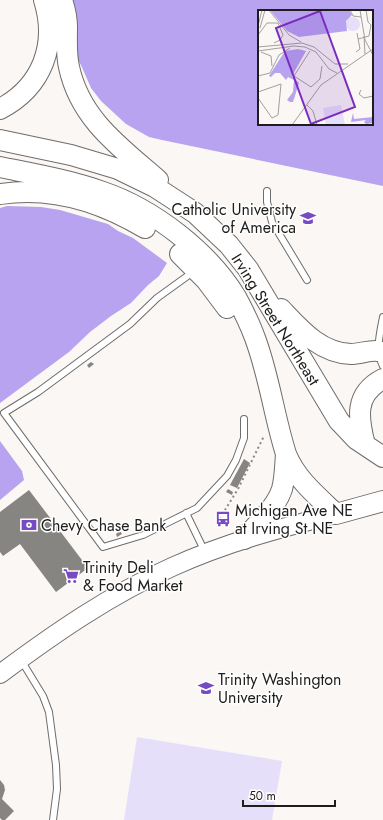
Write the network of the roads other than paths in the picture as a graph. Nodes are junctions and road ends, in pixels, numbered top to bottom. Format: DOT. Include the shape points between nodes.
graph roads {
  1 [pos="44,0"];
  2 [pos="62,0"];
  3 [pos="0,109"];
  4 [pos="0,140"];
  5 [pos="0,167"];
  6 [pos="267,191"];
  7 [pos="0,194"];
  8 [pos="195,213"];
  9 [pos="196,270"];
  10 [pos="307,280"];
  11 [pos="257,283"];
  12 [pos="383,317"];
  13 [pos="381,358"];
  14 [pos="265,370"];
  15 [pos="383,379"];
  16 [pos="244,419"];
  17 [pos="365,445"];
  18 [pos="286,454"];
  19 [pos="383,457"];
  20 [pos="383,502"];
  21 [pos="186,513"];
  22 [pos="336,514"];
  23 [pos="244,539"];
  24 [pos="206,553"];
  25 [pos="20,659"];
  26 [pos="0,674"];
  27 [pos="52,820"];
  1 -- 3 [label="main road" via="50,30 44,62 26,90"];
  2 -- 8 [label="main road" via="66,18 69,66 74,86 90,115 114,141"];
  4 -- 8 [label="main road, Irving Street Northeast" via="71,155 118,169 155,187"];
  5 -- 14 [label="main road, Irving Street Northeast" via="104,192 144,211 170,229 210,263 236,296 250,325"];
  6 -- 10 [label="lane" via="272,222"];
  7 -- 9 [label="main road" via="52,193 100,206 150,231"];
  8 -- 11 [label="main road, Irving Street Northeast" via="239,256"];
  9 -- 14 [label="main road" via="221,299"];
  9 -- 21 [label="lane" via="157,298 130,324 38,392 4,413 103,547 143,535"];
  11 -- 13 [label="main road" via="298,327 319,344 344,353 367,351"];
  11 -- 17 [label="main road, Irving Street Northeast" via="334,412 351,434"];
  12 -- 13 [label="lane"];
  14 -- 18 [label="main road, Irving Street Northeast"];
  15 -- 17 [label="main road" via="370,388 362,403 360,423"];
  16 -- 21 [label="lane" via="244,438 227,476 197,508"];
  17 -- 19 [label="main road, Irving Street Northeast"];
  18 -- 22 [label="main road, Irving Street Northeast" via="299,477"];
  18 -- 23 [label="main road" via="280,494"];
  20 -- 22 [label="main road"];
  21 -- 24 [label="lane"];
  22 -- 23 [label="main road"];
  23 -- 24 [label="main road"];
  24 -- 25 [label="main road" via="110,599"];
  25 -- 26 [label="main road"];
  25 -- 27 [label="lane" via="43,696 49,712 57,789"];
}
